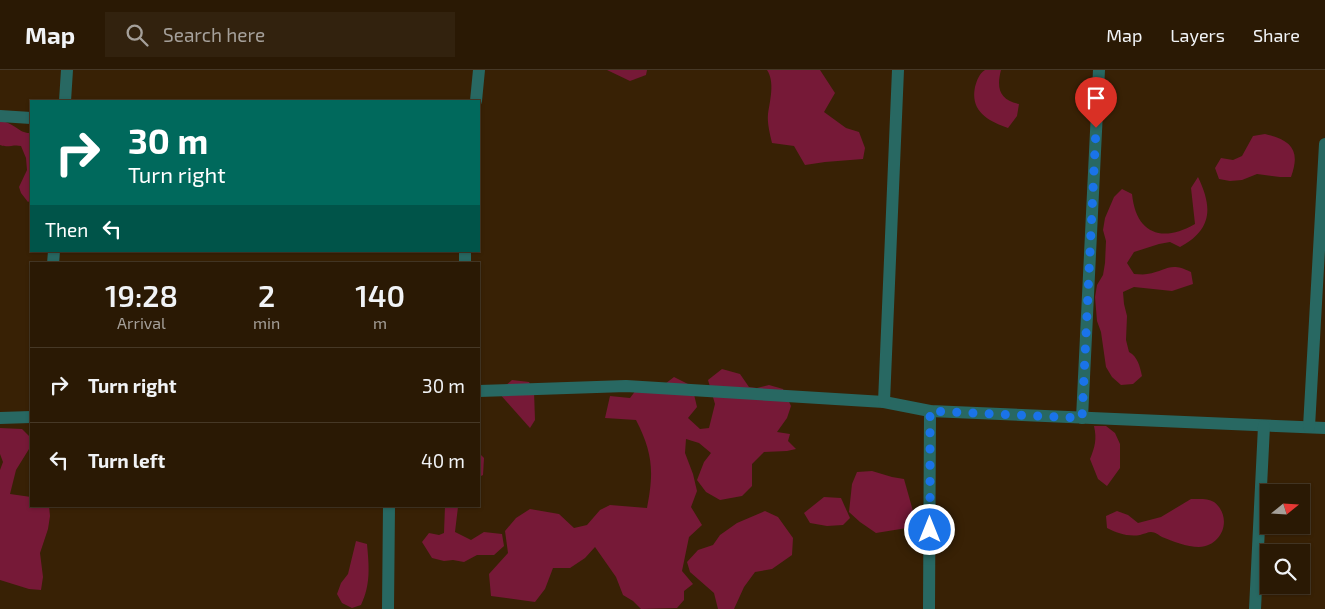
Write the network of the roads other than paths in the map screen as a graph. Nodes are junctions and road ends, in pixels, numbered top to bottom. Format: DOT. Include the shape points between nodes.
graph roads {
  1 [pos="67,70"];
  2 [pos="479,70"];
  3 [pos="898,70"];
  4 [pos="1099,70"];
  5 [pos="65,100"];
  6 [pos="476,100"];
  7 [pos="0,116"];
  8 [pos="30,118"];
  9 [pos="1325,144"];
  10 [pos="480,391"];
  11 [pos="884,402"];
  12 [pos="930,411"];
  13 [pos="30,417"];
  14 [pos="0,418"];
  15 [pos="1082,418"];
  16 [pos="1264,426"];
  17 [pos="1309,428"];
  18 [pos="1325,428"];
  19 [pos="389,507"];
  20 [pos="388,609"];
  21 [pos="929,609"];
  22 [pos="1255,609"];
  1 -- 5 [label="street"];
  2 -- 6 [label="street"];
  3 -- 11 [label="street"];
  4 -- 15 [label="street"];
  7 -- 8 [label="street"];
  9 -- 17 [label="street"];
  10 -- 11 [label="street" via="626,386"];
  11 -- 12 [label="street"];
  12 -- 15 [label="street"];
  12 -- 21 [label="street"];
  13 -- 14 [label="street"];
  15 -- 16 [label="street"];
  16 -- 17 [label="street"];
  16 -- 22 [label="street"];
  17 -- 18 [label="street"];
  19 -- 20 [label="street"];
}
